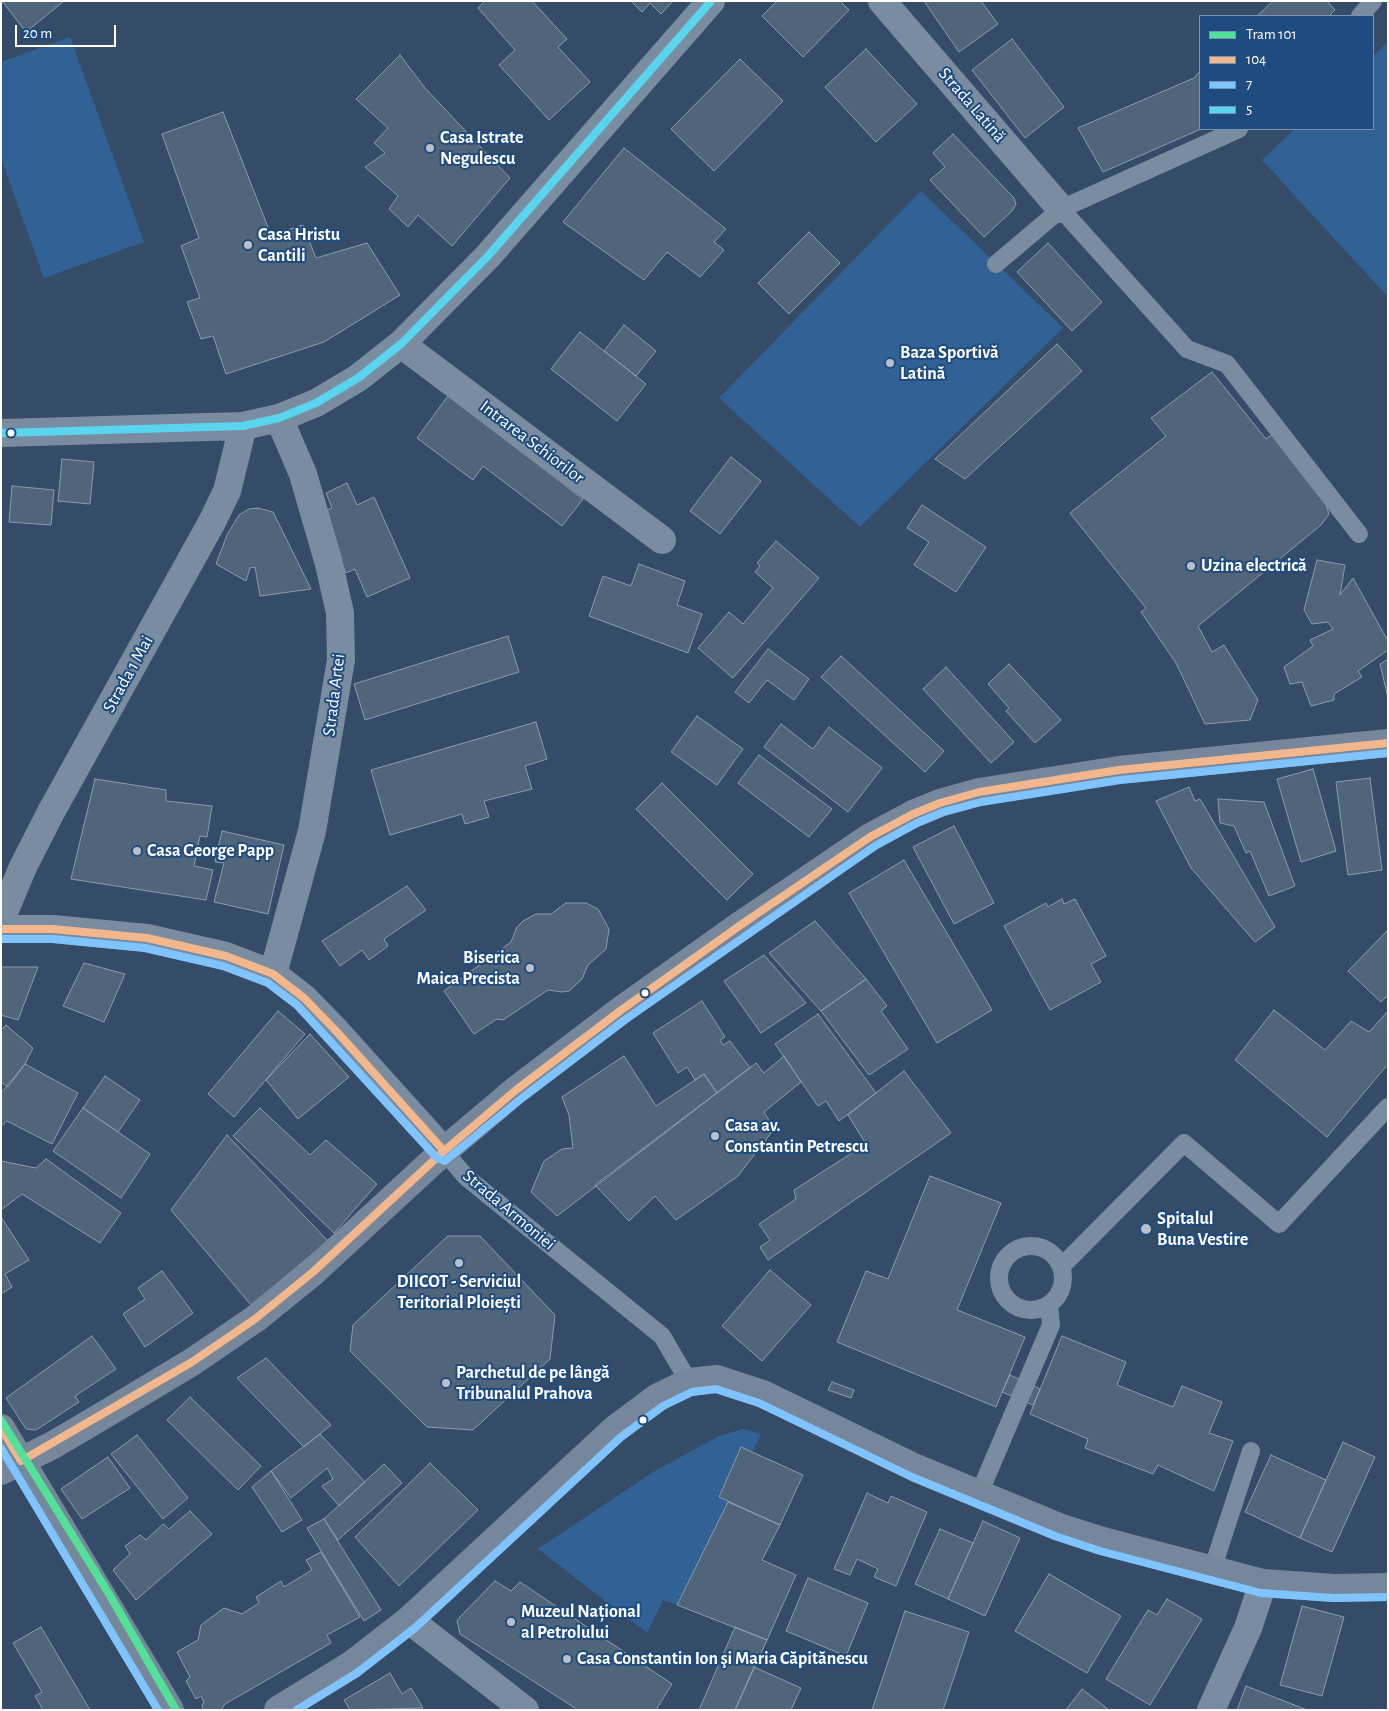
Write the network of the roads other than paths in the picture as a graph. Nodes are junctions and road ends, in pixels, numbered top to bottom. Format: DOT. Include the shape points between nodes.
graph roads {
  1 [pos="711,1"];
  2 [pos="882,1"];
  3 [pos="1373,1"];
  4 [pos="1361,15"];
  5 [pos="1237,130"];
  6 [pos="1061,209"];
  7 [pos="996,264"];
  8 [pos="401,344"];
  9 [pos="279,418"];
  10 [pos="243,426"];
  11 [pos="1,433"];
  12 [pos="1359,534"];
  13 [pos="662,540"];
  14 [pos="1388,743"];
  15 [pos="1,919"];
  16 [pos="1,929"];
  17 [pos="273,974"];
  18 [pos="1388,1107"];
  19 [pos="444,1151"];
  20 [pos="1060,1266"];
  21 [pos="1049,1304"];
  22 [pos="689,1382"];
  23 [pos="1,1428"];
  24 [pos="1250,1450"];
  25 [pos="11,1466"];
  26 [pos="979,1494"];
  27 [pos="1212,1570"];
  28 [pos="1263,1583"];
  29 [pos="1388,1587"];
  30 [pos="409,1620"];
  31 [pos="170,1710"];
  32 [pos="278,1710"];
  33 [pos="525,1710"];
  34 [pos="1211,1710"];
  1 -- 8 [label="street" via="488,256"];
  2 -- 6 [label="street, Strada Latină"];
  3 -- 4 [label="lane"];
  5 -- 6 [label="lane"];
  6 -- 7 [label="lane"];
  6 -- 12 [label="lane" via="1186,349 1227,364"];
  8 -- 9 [label="street" via="358,378 316,403"];
  8 -- 13 [label="street, Intrarea Schiorilor"];
  9 -- 10 [label="street"];
  9 -- 17 [label="street, Strada Artei" via="303,474 330,564 340,613 341,660 312,831"];
  10 -- 11 [label="street"];
  10 -- 15 [label="street, Strada 1 Mai" via="227,491 212,522 51,812"];
  14 -- 19 [label="main road" via="1119,770 979,792 913,814 870,838 742,924 620,1011 516,1090"];
  16 -- 17 [label="street, Strada Armoniei" via="71,930 147,938 226,956"];
  17 -- 19 [label="street, Strada Armoniei" via="304,998 337,1032"];
  18 -- 20 [label="lane" via="1279,1224 1184,1143"];
  19 -- 22 [label="lane, Strada Armoniei" via="466,1178 662,1336"];
  19 -- 25 [label="main road" via="313,1272 255,1319 176,1372"];
  20 -- 21 [label="lane" via="1062,1288"];
  20 -- 21 [label="lane" via="1047,1250 1026,1246 1016,1250 1002,1265 1000,1285 1010,1303 1029,1310"];
  21 -- 26 [label="lane" via="1052,1325"];
  22 -- 26 [label="main road" via="717,1379 762,1394 916,1468"];
  22 -- 30 [label="main road" via="658,1397 615,1429"];
  23 -- 25 [label="main road"];
  24 -- 27 [label="lane"];
  25 -- 31 [label="main road"];
  26 -- 27 [label="main road" via="1077,1532"];
  27 -- 28 [label="main road"];
  28 -- 29 [label="main road" via="1334,1588"];
  28 -- 34 [label="street" via="1248,1628"];
  30 -- 32 [label="main road" via="351,1665"];
  30 -- 33 [label="street"];
}
